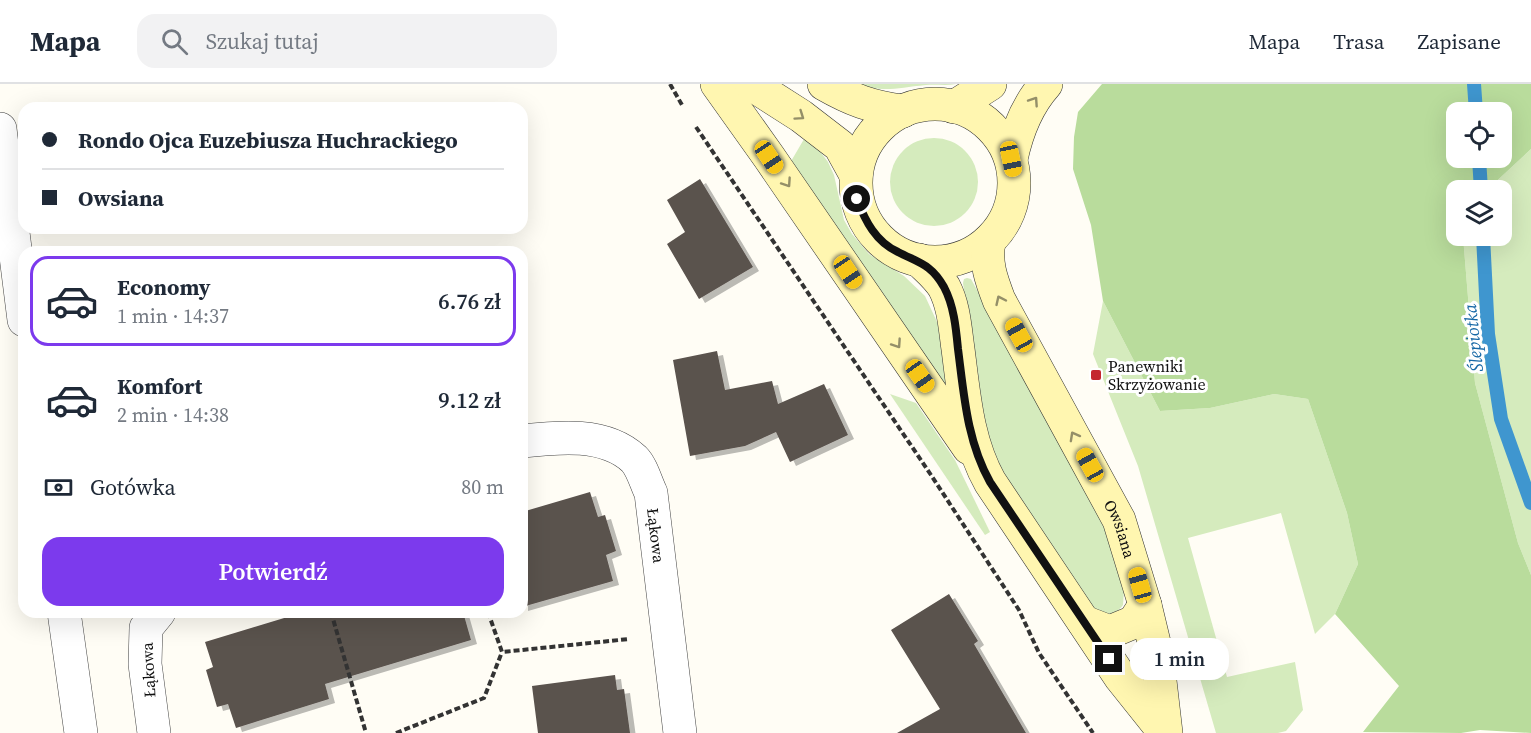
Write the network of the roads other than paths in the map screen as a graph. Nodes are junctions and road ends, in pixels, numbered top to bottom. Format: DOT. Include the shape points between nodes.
graph roads {
  1 [pos="717,84"];
  2 [pos="751,84"];
  3 [pos="824,84"];
  4 [pos="990,84"];
  5 [pos="1046,84"];
  6 [pos="954,107"];
  7 [pos="903,111"];
  8 [pos="0,129"];
  9 [pos="1011,159"];
  10 [pos="856,175"];
  11 [pos="989,241"];
  12 [pos="919,260"];
  13 [pos="18,272"];
  14 [pos="528,440"];
  15 [pos="980,465"];
  16 [pos="1145,605"];
  17 [pos="65,618"];
  18 [pos="154,618"];
  19 [pos="1084,622"];
  20 [pos="81,733"];
  21 [pos="154,733"];
  22 [pos="681,733"];
  23 [pos="1166,733"];
  1 -- 15 [label="street, one-way"];
  2 -- 10 [label="street, one-way" via="840,146"];
  3 -- 7 [label="street" via="877,108"];
  4 -- 6 [label="street"];
  9 -- 5 [label="street, one-way" via="1016,133"];
  6 -- 7 [label="street" via="935,105"];
  6 -- 9 [label="street" via="985,122 999,135"];
  7 -- 10 [label="street" via="878,128 865,146"];
  8 -- 13 [label="street"];
  9 -- 11 [label="street" via="1012,202 1004,223"];
  10 -- 12 [label="street" via="857,199 875,235 896,252"];
  11 -- 12 [label="street" via="969,255 953,260"];
  16 -- 11 [label="street, Owsiana, one-way" via="1129,546 1111,504 999,300 988,268"];
  12 -- 15 [label="street, Owsiana" via="935,275 950,300 968,419"];
  14 -- 22 [label="street, Łąkowa" via="560,436 612,443 636,461 651,493"];
  15 -- 19 [label="street, Owsiana"];
  16 -- 19 [label="street" via="1134,622 1110,632"];
  16 -- 23 [label="street, Owsiana" via="1159,666"];
  17 -- 20 [label="street"];
  18 -- 21 [label="street, Łąkowa" via="146,628 145,664"];
  19 -- 23 [label="street, Owsiana" via="1121,678"];
}
